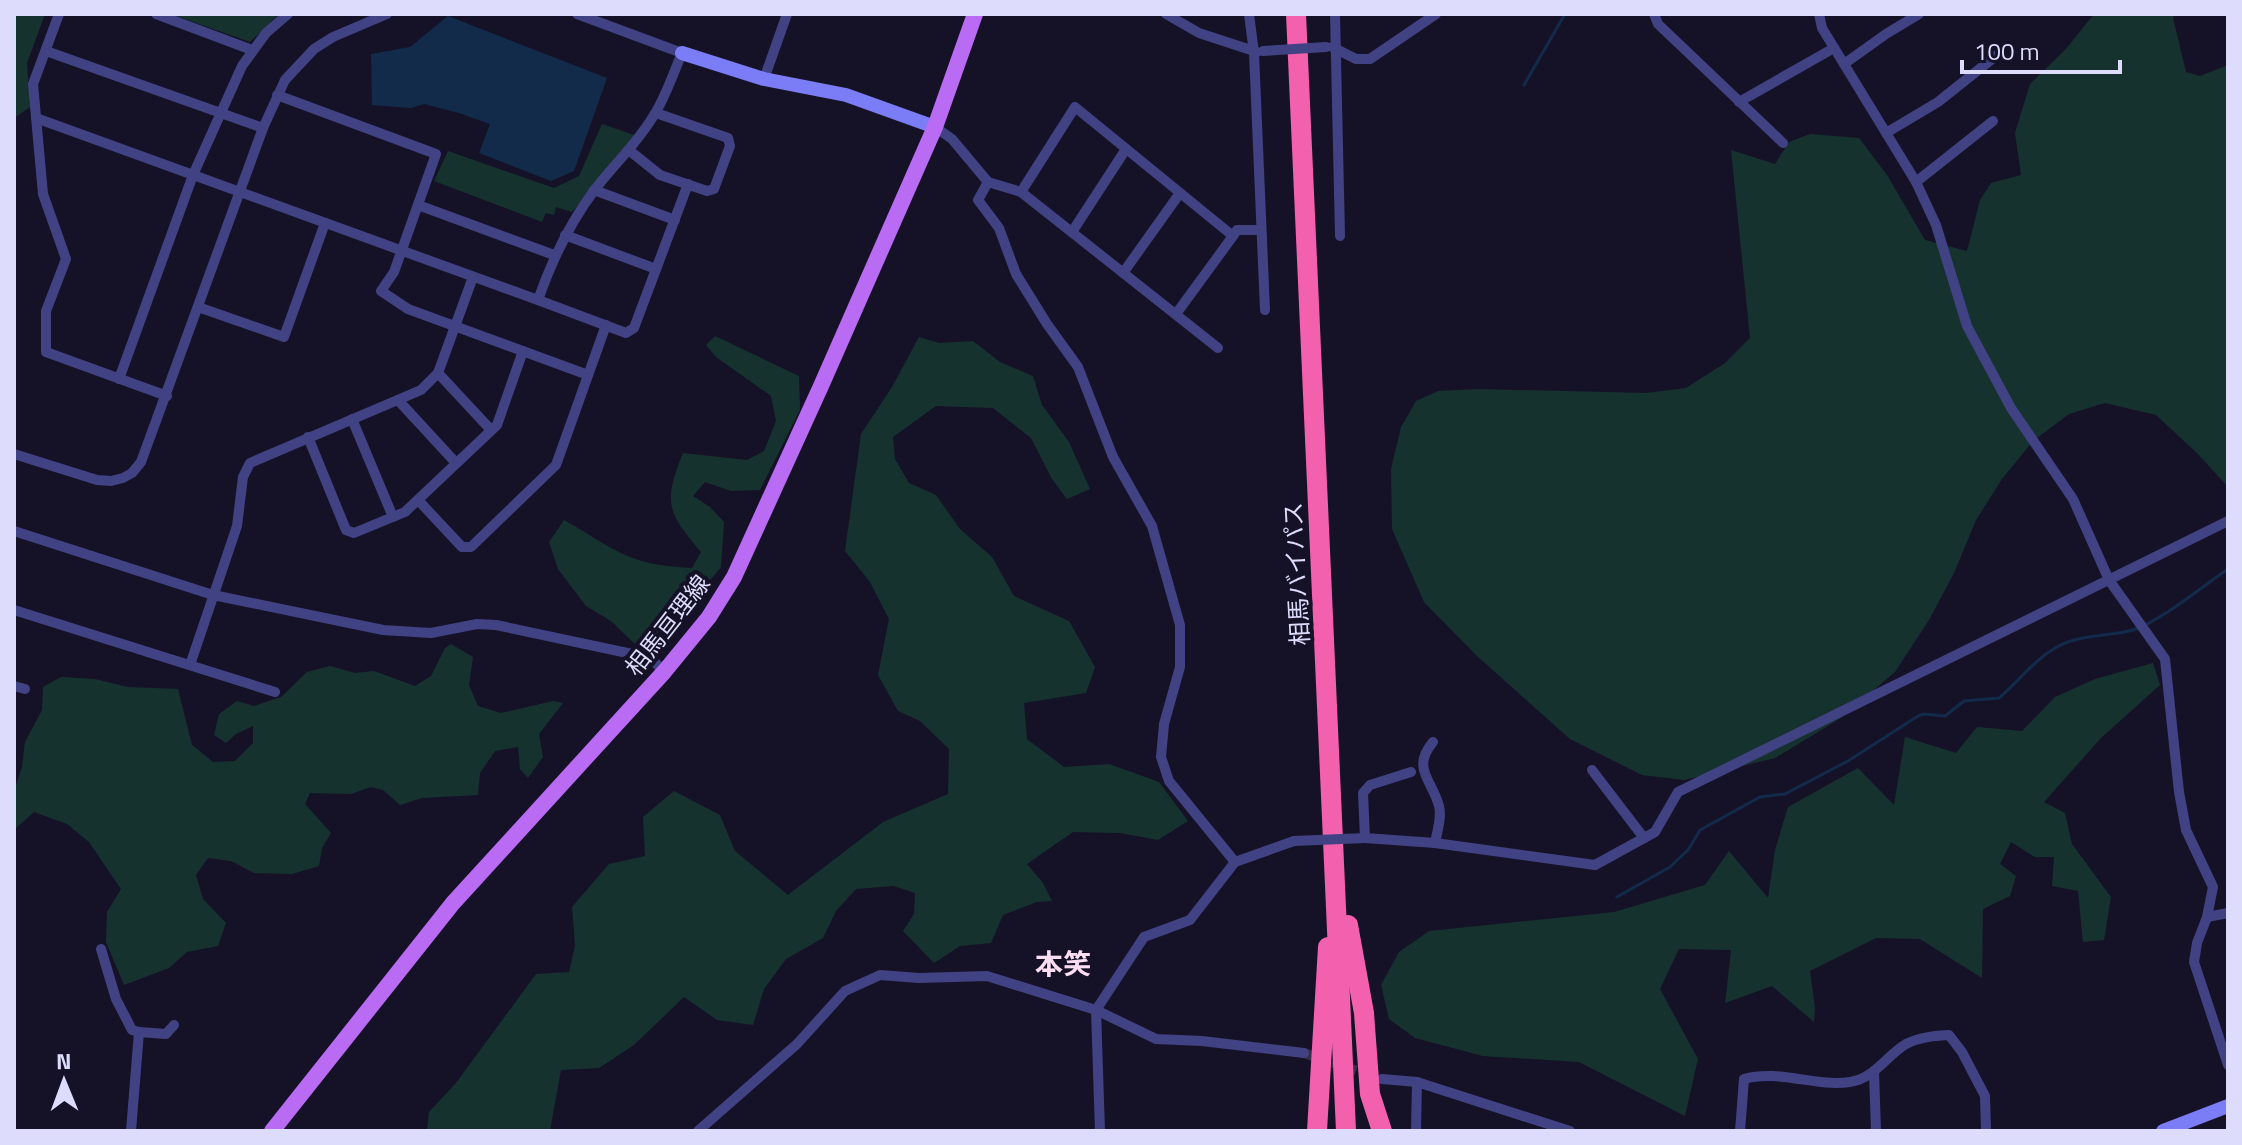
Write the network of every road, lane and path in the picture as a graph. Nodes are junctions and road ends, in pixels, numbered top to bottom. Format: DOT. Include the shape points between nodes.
graph roads {
  1 [pos="59,14"];
  2 [pos="156,14"];
  3 [pos="288,14"];
  4 [pos="387,14"];
  5 [pos="577,14"];
  6 [pos="787,14"];
  7 [pos="975,14"];
  8 [pos="1166,14"];
  9 [pos="1249,14"];
  10 [pos="1296,14"];
  11 [pos="1335,14"];
  12 [pos="1436,14"];
  13 [pos="1654,14"];
  14 [pos="1819,14"];
  15 [pos="1919,14"];
  16 [pos="1331,47"];
  17 [pos="1834,48"];
  18 [pos="252,50"];
  19 [pos="46,51"];
  20 [pos="1258,52"];
  21 [pos="682,53"];
  22 [pos="1997,55"];
  23 [pos="1844,64"];
  24 [pos="764,79"];
  25 [pos="277,95"];
  26 [pos="1739,102"];
  27 [pos="656,113"];
  28 [pos="221,115"];
  29 [pos="36,118"];
  30 [pos="1993,121"];
  31 [pos="935,127"];
  32 [pos="263,128"];
  33 [pos="1886,133"];
  34 [pos="1783,143"];
  35 [pos="1126,149"];
  36 [pos="630,151"];
  37 [pos="193,175"];
  38 [pos="988,182"];
  39 [pos="1916,182"];
  40 [pos="688,184"];
  41 [pos="594,190"];
  42 [pos="240,191"];
  43 [pos="1021,192"];
  44 [pos="1180,193"];
  45 [pos="418,205"];
  46 [pos="675,220"];
  47 [pos="325,223"];
  48 [pos="1261,230"];
  49 [pos="1072,232"];
  50 [pos="565,235"];
  51 [pos="1233,236"];
  52 [pos="1340,236"];
  53 [pos="401,251"];
  54 [pos="554,255"];
  55 [pos="656,269"];
  56 [pos="1123,273"];
  57 [pos="473,277"];
  58 [pos="538,300"];
  59 [pos="198,307"];
  60 [pos="1265,310"];
  61 [pos="1176,314"];
  62 [pos="606,325"];
  63 [pos="455,326"];
  64 [pos="1218,348"];
  65 [pos="523,351"];
  66 [pos="438,373"];
  67 [pos="588,375"];
  68 [pos="119,379"];
  69 [pos="167,396"];
  70 [pos="398,400"];
  71 [pos="352,419"];
  72 [pos="491,430"];
  73 [pos="308,437"];
  74 [pos="14,454"];
  75 [pos="456,463"];
  76 [pos="418,500"];
  77 [pos="393,517"];
  78 [pos="2228,521"];
  79 [pos="14,531"];
  80 [pos="2109,580"];
  81 [pos="213,595"];
  82 [pos="15,613"];
  83 [pos="190,665"];
  84 [pos="664,672"];
  85 [pos="275,692"];
  86 [pos="1433,742"];
  87 [pos="1592,770"];
  88 [pos="1411,772"];
  89 [pos="1365,838"];
  90 [pos="1644,838"];
  91 [pos="1435,843"];
  92 [pos="1336,854"];
  93 [pos="1235,862"];
  94 [pos="2228,913"];
  95 [pos="2207,917"];
  96 [pos="101,949"];
  97 [pos="1096,1010"];
  98 [pos="174,1025"];
  99 [pos="139,1032"];
  100 [pos="1304,1053"];
  101 [pos="2228,1065"];
  102 [pos="1874,1071"];
  103 [pos="1382,1079"];
  104 [pos="1417,1082"];
  105 [pos="2228,1106"];
  106 [pos="131,1131"];
  107 [pos="272,1131"];
  108 [pos="698,1131"];
  109 [pos="1100,1131"];
  110 [pos="1317,1131"];
  111 [pos="1346,1131"];
  112 [pos="1382,1131"];
  113 [pos="1416,1131"];
  114 [pos="1570,1131"];
  115 [pos="1740,1131"];
  116 [pos="1876,1131"];
  117 [pos="1986,1131"];
  118 [pos="2163,1131"];
  1 -- 19 [label="street"];
  2 -- 18 [label="street"];
  3 -- 18 [label="street"];
  4 -- 25 [label="street" via="314,49"];
  5 -- 21 [label="street"];
  6 -- 24 [label="street"];
  7 -- 31 [label="main road, 相馬亘理線"];
  8 -- 20 [label="street" via="1199,33"];
  9 -- 20 [label="street"];
  10 -- 92 [label="highway, 相馬バイパス"];
  11 -- 16 [label="street"];
  12 -- 16 [label="street" via="1370,59 1356,59"];
  13 -- 26 [label="street" via="1658,24"];
  14 -- 17 [label="street"];
  15 -- 23 [label="street"];
  16 -- 20 [label="street, bridge"];
  16 -- 52 [label="street"];
  17 -- 23 [label="street"];
  17 -- 26 [label="street"];
  18 -- 28 [label="street"];
  19 -- 28 [label="street"];
  19 -- 29 [label="street" via="33,84"];
  20 -- 48 [label="street"];
  21 -- 24 [label="street"];
  21 -- 27 [label="street"];
  22 -- 33 [label="street" via="1938,102"];
  23 -- 33 [label="street"];
  24 -- 31 [label="street" via="846,95"];
  25 -- 32 [label="street"];
  25 -- 45 [label="street" via="436,154"];
  26 -- 34 [label="street"];
  27 -- 36 [label="street"];
  27 -- 40 [label="street" via="728,138 730,146 714,189"];
  28 -- 32 [label="street"];
  28 -- 37 [label="street"];
  29 -- 37 [label="street"];
  29 -- 68 [label="street" via="43,194 66,259 46,311 46,352"];
  30 -- 39 [label="street"];
  31 -- 38 [label="street"];
  31 -- 84 [label="main road, 相馬亘理線" via="734,577"];
  32 -- 42 [label="street"];
  33 -- 39 [label="street"];
  35 -- 43 [label="street" via="1075,107"];
  35 -- 44 [label="street"];
  35 -- 49 [label="street"];
  36 -- 40 [label="street" via="660,175"];
  36 -- 41 [label="street"];
  37 -- 42 [label="street"];
  37 -- 68 [label="street"];
  38 -- 43 [label="street"];
  38 -- 93 [label="street" via="978,200 999,228 1024,286 1078,367 1113,457 1152,526 1180,625 1180,667 1161,757 1169,781"];
  39 -- 80 [label="street" via="1936,225 1967,326 2011,408 2073,499"];
  40 -- 46 [label="street"];
  41 -- 46 [label="street"];
  41 -- 50 [label="street"];
  42 -- 47 [label="street"];
  42 -- 59 [label="street"];
  43 -- 49 [label="street"];
  44 -- 51 [label="street"];
  44 -- 56 [label="street"];
  45 -- 53 [label="street"];
  45 -- 54 [label="street"];
  46 -- 55 [label="street"];
  47 -- 53 [label="street"];
  47 -- 59 [label="street" via="284,337"];
  48 -- 51 [label="street" via="1237,230"];
  48 -- 60 [label="street"];
  49 -- 56 [label="street"];
  50 -- 54 [label="street"];
  50 -- 55 [label="street"];
  51 -- 61 [label="street"];
  53 -- 57 [label="street"];
  53 -- 63 [label="street" via="381,291 408,309"];
  54 -- 58 [label="street"];
  55 -- 62 [label="street" via="634,328 626,333"];
  56 -- 61 [label="street"];
  57 -- 58 [label="street"];
  57 -- 63 [label="street"];
  58 -- 62 [label="street"];
  59 -- 69 [label="street"];
  61 -- 64 [label="street"];
  62 -- 67 [label="street"];
  63 -- 65 [label="street"];
  63 -- 66 [label="street"];
  65 -- 67 [label="street"];
  65 -- 72 [label="street"];
  66 -- 70 [label="street" via="421,390"];
  66 -- 72 [label="street"];
  67 -- 76 [label="street" via="556,465 471,547 462,547"];
  68 -- 69 [label="street"];
  69 -- 74 [label="street" via="141,462 123,478 97,480"];
  70 -- 71 [label="street"];
  70 -- 75 [label="street"];
  71 -- 73 [label="street"];
  71 -- 77 [label="street"];
  72 -- 75 [label="street"];
  73 -- 77 [label="street" via="346,530 354,533"];
  73 -- 81 [label="street" via="257,458 245,470 237,526"];
  75 -- 76 [label="street"];
  76 -- 77 [label="street"];
  78 -- 80 [label="street"];
  79 -- 81 [label="street"];
  80 -- 90 [label="street" via="1678,792 1655,832"];
  80 -- 95 [label="street" via="2165,659 2186,830 2213,887"];
  81 -- 83 [label="street"];
  81 -- 84 [label="street" via="383,630 431,633 496,625 651,658"];
  82 -- 83 [label="street"];
  83 -- 85 [label="street"];
  84 -- 107 [label="main road, 相馬亘理線" via="453,903"];
  86 -- 91 [label="street" via="1422,765 1440,807"];
  87 -- 90 [label="street"];
  88 -- 89 [label="street" via="1370,785 1363,793"];
  89 -- 91 [label="street"];
  89 -- 93 [label="street, bridge" via="1294,841"];
  90 -- 91 [label="street" via="1595,865"];
  92 -- 110 [label="highway"];
  92 -- 111 [label="highway, 相馬バイパス"];
  92 -- 112 [label="highway" via="1364,1013 1370,1094"];
  93 -- 97 [label="street" via="1190,920 1144,937"];
  94 -- 95 [label="street"];
  95 -- 101 [label="street" via="2194,962"];
  96 -- 99 [label="street" via="116,999 132,1030"];
  97 -- 100 [label="street" via="1156,1039"];
  97 -- 108 [label="street" via="987,976 880,975 845,991 797,1044"];
  97 -- 109 [label="street"];
  98 -- 99 [label="street" via="166,1034"];
  99 -- 106 [label="street"];
  102 -- 115 [label="street" via="1849,1082 1781,1075 1744,1079"];
  102 -- 116 [label="street"];
  102 -- 117 [label="street" via="1908,1043 1949,1035 1985,1096"];
  103 -- 104 [label="street"];
  104 -- 113 [label="street"];
  104 -- 114 [label="street"];
  105 -- 118 [label="street"];
}
